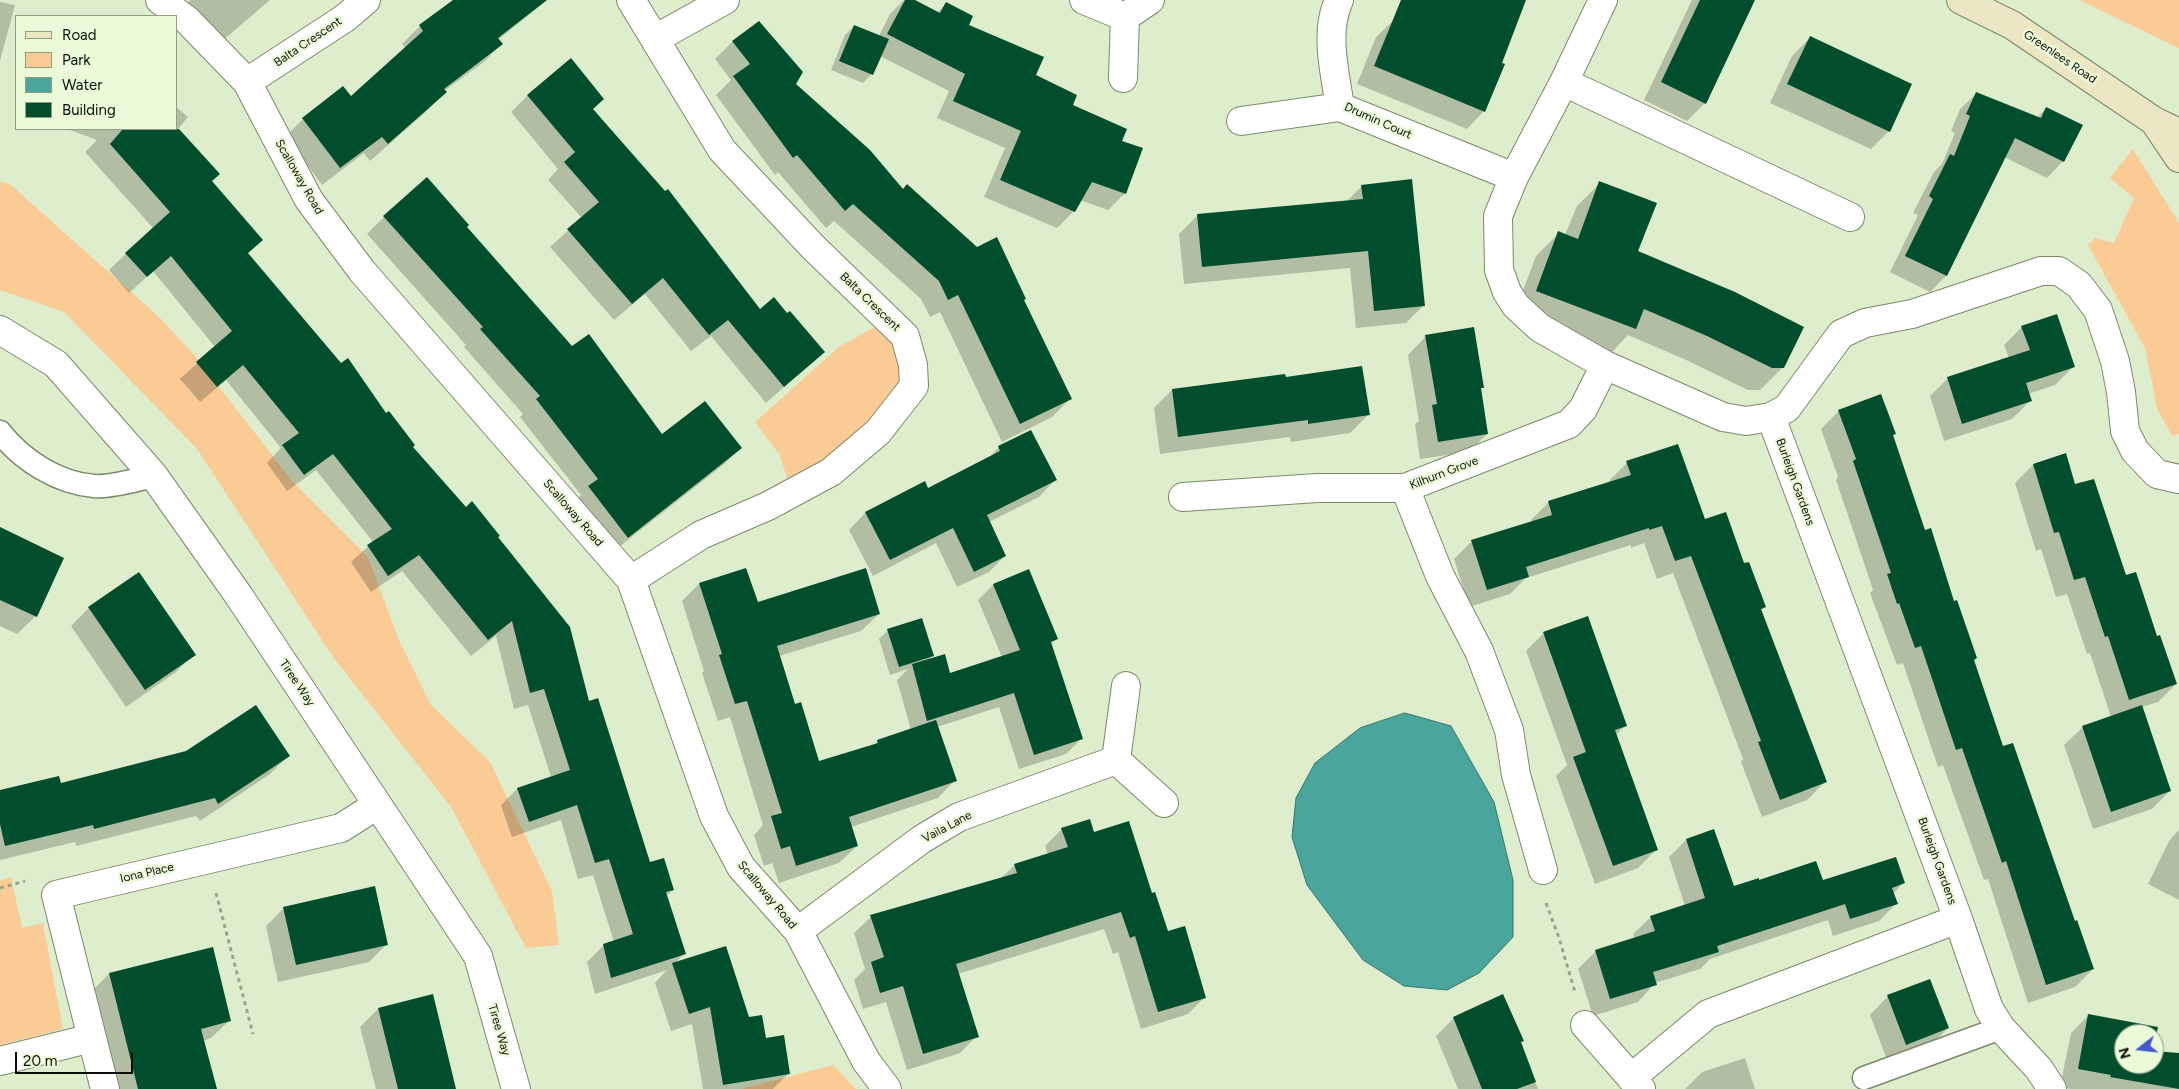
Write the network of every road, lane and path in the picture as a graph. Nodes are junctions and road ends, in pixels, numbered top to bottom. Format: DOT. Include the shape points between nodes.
graph roads {
  1 [pos="160,0"];
  2 [pos="366,0"];
  3 [pos="631,0"];
  4 [pos="725,0"];
  5 [pos="1084,0"];
  6 [pos="1150,0"];
  7 [pos="1339,0"];
  8 [pos="1603,0"];
  9 [pos="1961,0"];
  10 [pos="1125,18"];
  11 [pos="655,39"];
  12 [pos="1123,78"];
  13 [pos="247,82"];
  14 [pos="1564,82"];
  15 [pos="1340,106"];
  16 [pos="1240,121"];
  17 [pos="2154,121"];
  18 [pos="2179,133"];
  19 [pos="2179,158"];
  20 [pos="1514,178"];
  21 [pos="1850,217"];
  22 [pos="0,330"];
  23 [pos="1605,365"];
  24 [pos="1771,417"];
  25 [pos="0,432"];
  26 [pos="154,476"];
  27 [pos="2179,479"];
  28 [pos="1406,488"];
  29 [pos="1183,497"];
  30 [pos="631,580"];
  31 [pos="1126,686"];
  32 [pos="1116,760"];
  33 [pos="1164,803"];
  34 [pos="377,805"];
  35 [pos="1543,870"];
  36 [pos="216,892"];
  37 [pos="1958,919"];
  38 [pos="798,932"];
  39 [pos="1585,1025"];
  40 [pos="2001,1028"];
  41 [pos="253,1034"];
  42 [pos="92,1038"];
  43 [pos="0,1060"];
  44 [pos="1864,1078"];
  45 [pos="1636,1083"];
  46 [pos="105,1089"];
  47 [pos="516,1089"];
  48 [pos="887,1089"];
  49 [pos="2052,1089"];
  1 -- 13 [label="street, Scalloway Road" via="187,20"];
  2 -- 13 [label="street, Balta Crescent" via="345,18"];
  3 -- 11 [label="street, Balta Crescent"];
  4 -- 11 [label="street"];
  5 -- 10 [label="street"];
  6 -- 10 [label="street"];
  7 -- 15 [label="street, Drumin Court" via="1334,12 1331,46"];
  8 -- 14 [label="street"];
  9 -- 17 [label="main road, Greenlees Road" via="2012,24"];
  10 -- 12 [label="street"];
  11 -- 30 [label="street, Balta Crescent" via="722,150 813,247 905,336 913,365 914,386 878,432 831,472 768,506 701,535"];
  13 -- 30 [label="street, Scalloway Road" via="310,200 362,271"];
  14 -- 20 [label="street"];
  14 -- 21 [label="street"];
  15 -- 16 [label="street"];
  15 -- 20 [label="street, Drumin Court"];
  17 -- 18 [label="main road, Greenlees Road"];
  17 -- 19 [label="main road, Greenlees Road"];
  20 -- 23 [label="street" via="1498,216 1499,270 1507,292 1516,306 1540,328"];
  22 -- 26 [label="street, Tiree Way" via="56,364"];
  23 -- 24 [label="street" via="1724,417 1746,420"];
  23 -- 28 [label="street, Kilhurn Grove" via="1583,409 1569,424"];
  24 -- 27 [label="street" via="1787,408 1841,334 1865,323 1912,314 2041,271 2059,271 2079,285 2098,310 2115,361 2125,431 2135,451 2157,474"];
  24 -- 37 [label="street, Burleigh Gardens"];
  25 -- 26 [label="lane" via="24,457 57,477 95,486"];
  26 -- 34 [label="street, Tiree Way" via="239,596"];
  28 -- 29 [label="street, Kilhurn Grove" via="1317,488"];
  28 -- 35 [label="street" via="1440,576 1479,651 1509,730 1516,775"];
  30 -- 38 [label="street, Scalloway Road" via="714,816 741,867"];
  31 -- 32 [label="street"];
  32 -- 33 [label="street"];
  32 -- 38 [label="street, Vaila Lane" via="959,818 922,839"];
  34 -- 42 [label="street, Iona Place" via="341,828 56,895"];
  34 -- 47 [label="street, Tiree Way" via="478,956"];
  35 -- 39 [label="path" via="1546,906"];
  36 -- 41 [label="path"];
  37 -- 40 [label="street, Burleigh Gardens" via="1989,1009"];
  37 -- 45 [label="street" via="1708,1014"];
  38 -- 48 [label="street, Scalloway Road" via="866,1061"];
  39 -- 45 [label="street"];
  40 -- 44 [label="lane"];
  40 -- 49 [label="street, Burleigh Gardens" via="2039,1069"];
  42 -- 43 [label="street"];
  42 -- 46 [label="street"];
}
